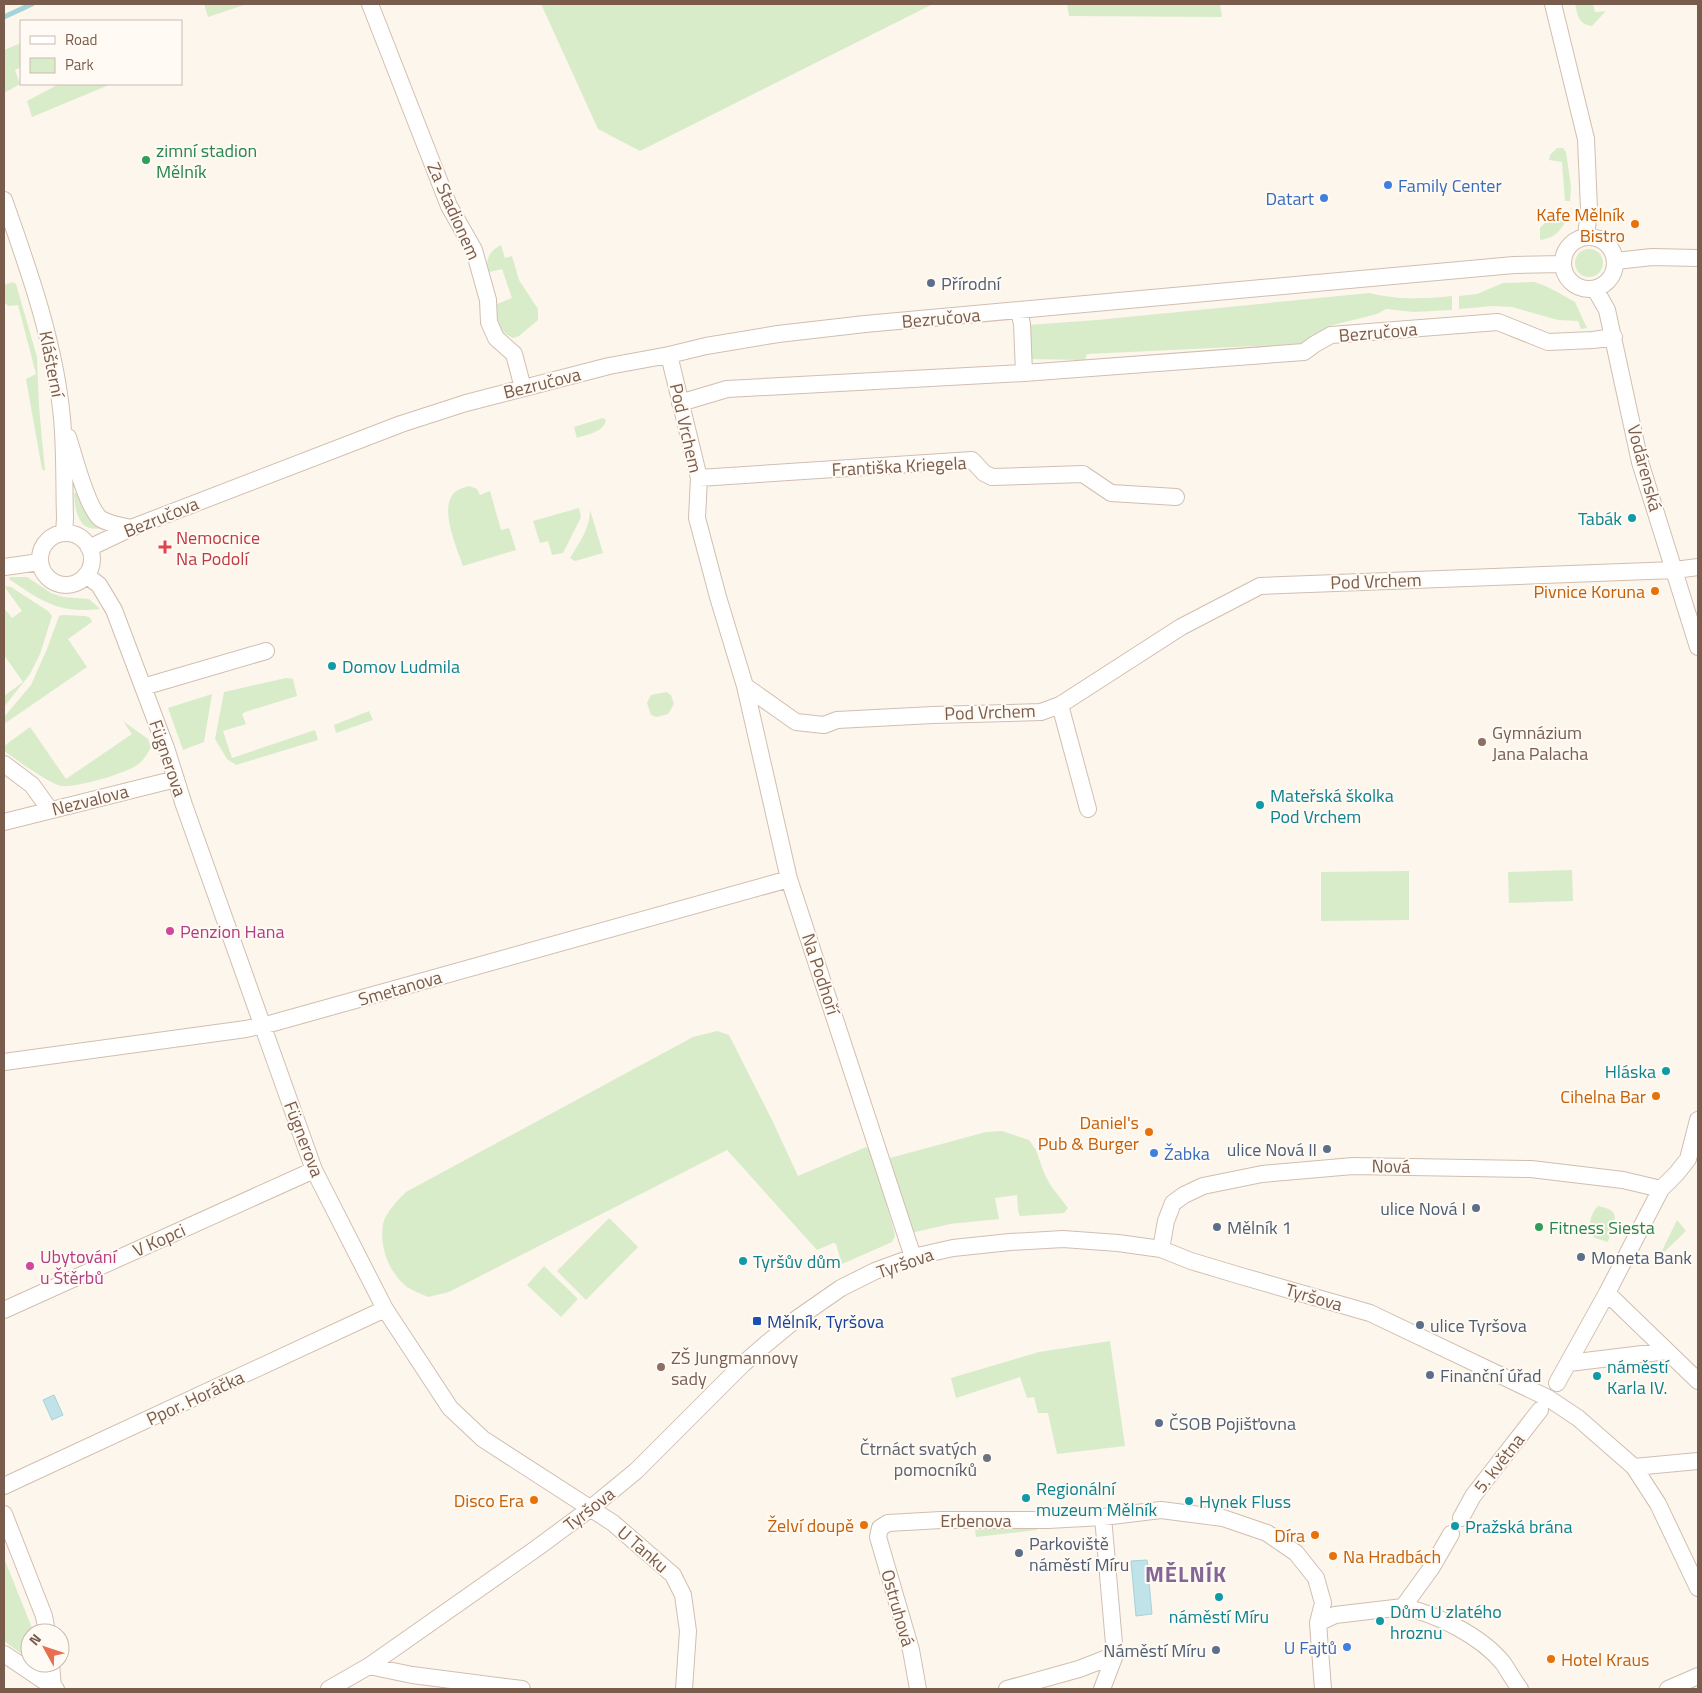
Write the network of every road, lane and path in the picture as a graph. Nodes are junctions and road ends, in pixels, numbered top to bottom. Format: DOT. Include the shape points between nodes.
graph roads {
  1 [pos="370,4"];
  2 [pos="1552,4"];
  3 [pos="4,200"];
  4 [pos="1586,237"];
  5 [pos="1698,258"];
  6 [pos="1616,261"];
  7 [pos="1563,264"];
  8 [pos="1594,289"];
  9 [pos="1019,311"];
  10 [pos="1614,337"];
  11 [pos="669,355"];
  12 [pos="1024,373"];
  13 [pos="523,388"];
  14 [pos="680,403"];
  15 [pos="62,418"];
  16 [pos="699,478"];
  17 [pos="1176,497"];
  18 [pos="130,528"];
  19 [pos="64,533"];
  20 [pos="89,548"];
  21 [pos="40,562"];
  22 [pos="4,567"];
  23 [pos="1698,567"];
  24 [pos="1675,570"];
  25 [pos="86,575"];
  26 [pos="1698,647"];
  27 [pos="266,651"];
  28 [pos="745,686"];
  29 [pos="143,687"];
  30 [pos="1060,705"];
  31 [pos="4,764"];
  32 [pos="176,779"];
  33 [pos="1088,809"];
  34 [pos="50,810"];
  35 [pos="4,822"];
  36 [pos="789,879"];
  37 [pos="262,1025"];
  38 [pos="4,1062"];
  39 [pos="1697,1129"];
  40 [pos="314,1170"];
  41 [pos="1661,1189"];
  42 [pos="1162,1249"];
  43 [pos="913,1257"];
  44 [pos="1607,1293"];
  45 [pos="4,1310"];
  46 [pos="385,1310"];
  47 [pos="1667,1350"];
  48 [pos="1569,1363"];
  49 [pos="1698,1381"];
  50 [pos="1557,1383"];
  51 [pos="1544,1404"];
  52 [pos="1698,1461"];
  53 [pos="1634,1466"];
  54 [pos="4,1486"];
  55 [pos="590,1508"];
  56 [pos="4,1514"];
  57 [pos="1102,1517"];
  58 [pos="1461,1518"];
  59 [pos="880,1528"];
  60 [pos="1452,1534"];
  61 [pos="1698,1588"];
  62 [pos="1403,1607"];
  63 [pos="45,1623"];
  64 [pos="1318,1623"];
  65 [pos="4,1654"];
  66 [pos="1115,1654"];
  67 [pos="368,1666"];
  68 [pos="53,1673"];
  69 [pos="1698,1676"];
  70 [pos="55,1688"];
  71 [pos="329,1689"];
  72 [pos="522,1689"];
  73 [pos="684,1689"];
  74 [pos="918,1689"];
  75 [pos="1007,1689"];
  76 [pos="1102,1689"];
  77 [pos="1323,1689"];
  78 [pos="1520,1689"];
  79 [pos="1668,1689"];
  1 -- 13 [label="street, Za Stadionem" via="448,206 474,250 488,300 489,322 496,338 514,354"];
  2 -- 4 [label="street" via="1586,139 1589,209"];
  3 -- 15 [label="street, Klášterní" via="40,305"];
  4 -- 6 [label="street" via="1602,240 1614,253"];
  4 -- 7 [label="street" via="1569,246"];
  5 -- 6 [label="street" via="1652,257"];
  6 -- 8 [label="street" via="1608,281"];
  7 -- 8 [label="street" via="1571,281 1582,288"];
  7 -- 9 [label="street, Bezručova" via="1494,266"];
  8 -- 10 [label="street, Vodárenská" via="1607,310"];
  9 -- 11 [label="street, Bezručova" via="778,334"];
  9 -- 12 [label="street"];
  10 -- 12 [label="street, Bezručova" via="1548,342 1498,322 1332,335 1304,352"];
  10 -- 24 [label="street, Vodárenská" via="1640,462"];
  11 -- 13 [label="street, Bezručova"];
  11 -- 14 [label="street, Pod Vrchem"];
  12 -- 14 [label="street, Bezručova" via="727,389"];
  13 -- 18 [label="street, Bezručova" via="401,424"];
  14 -- 16 [label="street, Pod Vrchem"];
  15 -- 18 [label="street" via="84,487 96,513 107,522"];
  15 -- 19 [label="street, Klášterní"];
  16 -- 17 [label="street, Františka Kriegela" via="972,460 984,474 992,477 1082,474 1111,494"];
  16 -- 28 [label="street, Pod Vrchem" via="697,518"];
  18 -- 20 [label="street, Bezručova"];
  19 -- 20 [label="street" via="81,538"];
  19 -- 21 [label="street" via="48,541 41,551"];
  20 -- 25 [label="street" via="92,562"];
  21 -- 22 [label="street"];
  21 -- 25 [label="street" via="47,576 59,584 74,583"];
  23 -- 24 [label="street, Pod Vrchem"];
  24 -- 26 [label="street, Vodárenská"];
  24 -- 30 [label="street, Pod Vrchem" via="1260,586 1181,627"];
  25 -- 29 [label="street, Fügnerova" via="99,586 114,610"];
  27 -- 29 [label="street"];
  28 -- 30 [label="street, Pod Vrchem" via="796,722 824,725 837,720 1041,712"];
  28 -- 36 [label="street, Na Podhoří"];
  29 -- 32 [label="street, Fügnerova"];
  30 -- 33 [label="street"];
  31 -- 34 [label="street" via="32,785"];
  32 -- 34 [label="street, Nezvalova"];
  32 -- 37 [label="street, Fügnerova"];
  34 -- 35 [label="street, Nezvalova"];
  36 -- 37 [label="street, Smetanova"];
  36 -- 43 [label="street, Na Podhoří"];
  37 -- 38 [label="street, Smetanova"];
  37 -- 40 [label="street, Fügnerova"];
  39 -- 41 [label="street" via="1688,1159"];
  40 -- 45 [label="street, V Kopci"];
  40 -- 46 [label="street, Fügnerova"];
  41 -- 42 [label="street, Nová" via="1624,1180 1531,1169 1353,1166 1262,1174 1193,1189 1173,1203 1166,1221"];
  41 -- 44 [label="street"];
  42 -- 43 [label="street, Tyršova" via="1063,1239 953,1248"];
  42 -- 51 [label="street, Tyršova" via="1191,1261 1370,1313"];
  43 -- 55 [label="street, Tyršova" via="841,1288 795,1320 743,1364 636,1471"];
  44 -- 47 [label="street"];
  44 -- 48 [label="street"];
  46 -- 54 [label="street, Ppor. Horáčka"];
  46 -- 55 [label="street, Fügnerova" via="450,1408 465,1424"];
  47 -- 48 [label="street"];
  47 -- 49 [label="street"];
  48 -- 50 [label="street"];
  51 -- 53 [label="street" via="1578,1418"];
  51 -- 58 [label="street, 5. května"];
  52 -- 53 [label="street"];
  53 -- 61 [label="street" via="1658,1504"];
  55 -- 67 [label="street, Tyršova"];
  55 -- 73 [label="street, U Tanku" via="613,1523 672,1575 682,1595 688,1631"];
  56 -- 63 [label="street"];
  57 -- 59 [label="street, Erbenova" via="941,1520 888,1523"];
  57 -- 64 [label="street" via="1161,1510 1223,1518 1267,1533 1296,1553 1316,1578 1323,1603"];
  57 -- 66 [label="street"];
  59 -- 74 [label="street, Ostruhová" via="878,1537 911,1650"];
  60 -- 62 [label="street"];
  62 -- 64 [label="street" via="1335,1615"];
  62 -- 78 [label="street" via="1447,1621 1482,1644 1502,1662"];
  64 -- 77 [label="street"];
  65 -- 70 [label="street"];
  66 -- 75 [label="street" via="1079,1669"];
  66 -- 76 [label="street"];
  67 -- 71 [label="street, Tyršova"];
  67 -- 72 [label="street"];
  68 -- 70 [label="street"];
  69 -- 79 [label="street"];
}
